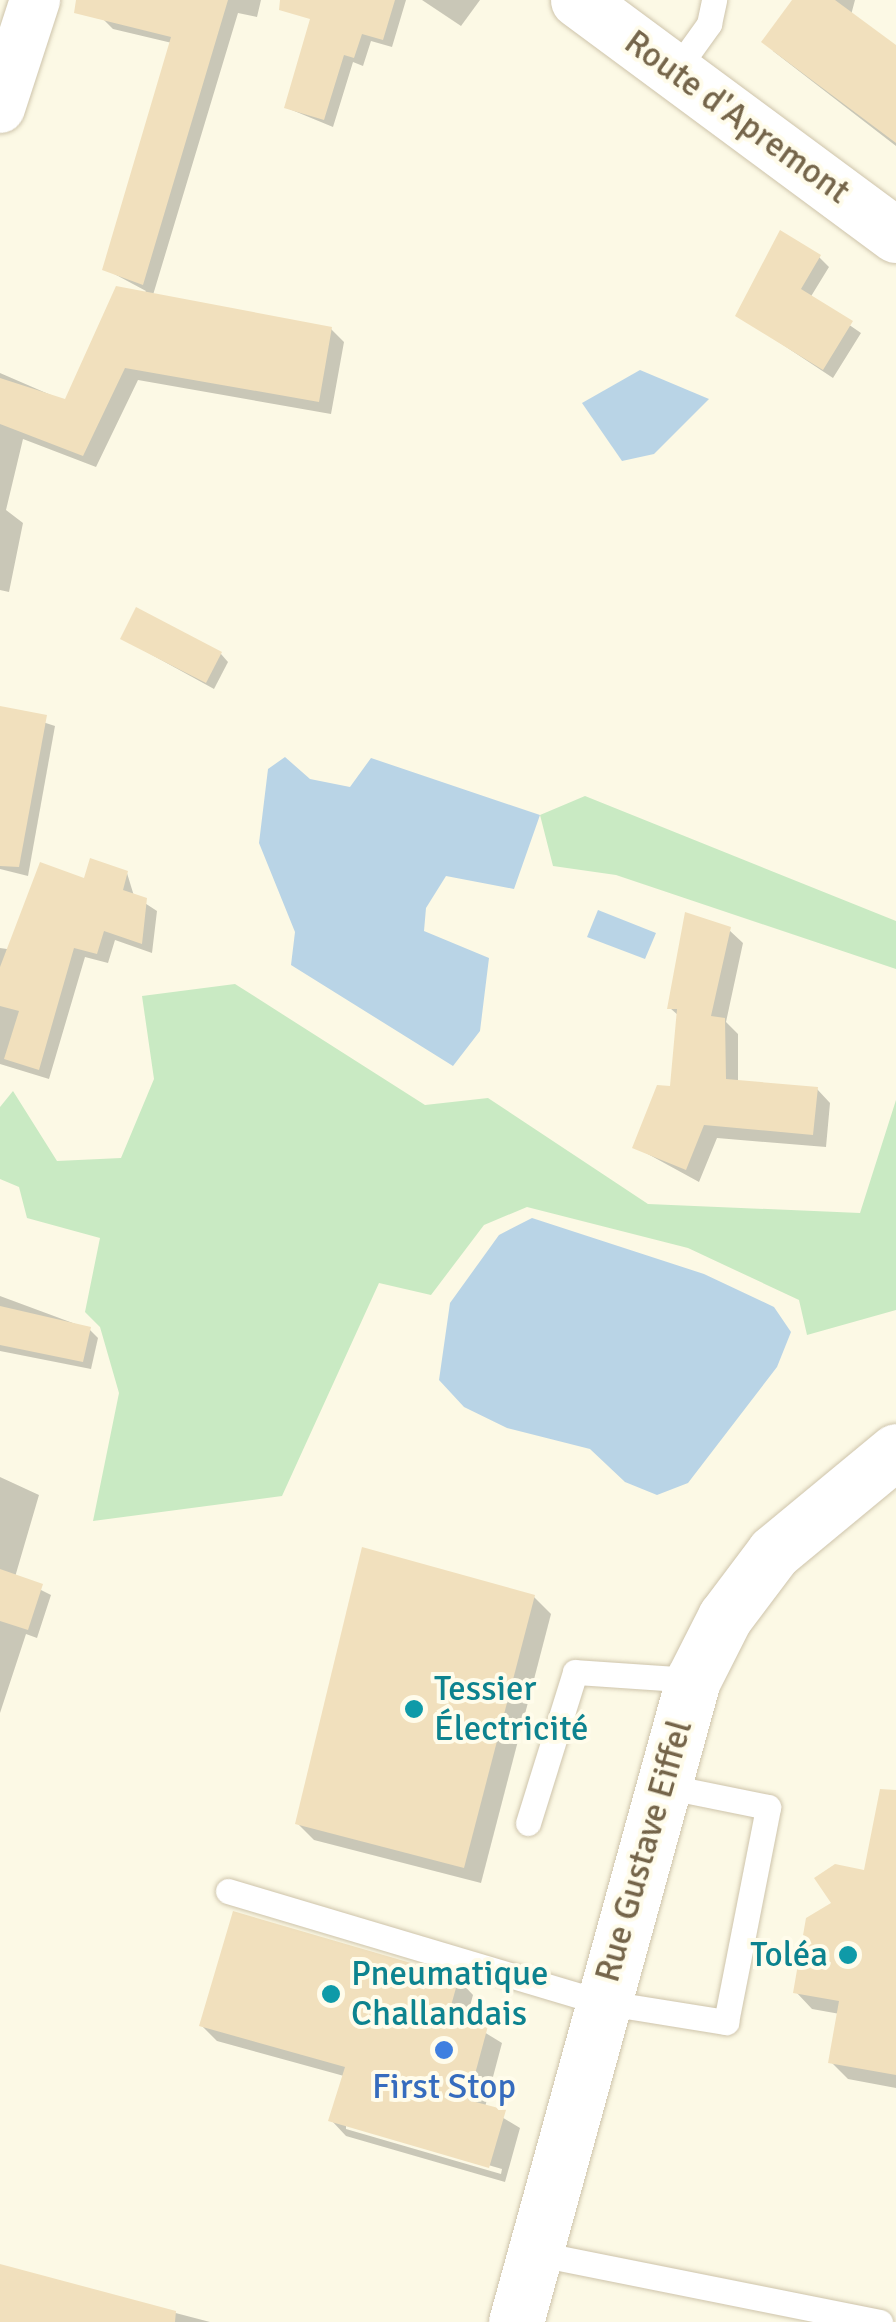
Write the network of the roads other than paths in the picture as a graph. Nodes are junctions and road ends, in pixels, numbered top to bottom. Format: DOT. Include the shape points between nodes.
graph roads {
  1 [pos="578,0"];
  2 [pos="714,0"];
  3 [pos="20,14"];
  4 [pos="676,70"];
  5 [pos="0,108"];
  6 [pos="896,235"];
  7 [pos="896,1451"];
  8 [pos="694,1680"];
  9 [pos="659,1784"];
  10 [pos="528,1822"];
  11 [pos="228,1891"];
  12 [pos="601,2002"];
  13 [pos="534,2253"];
  14 [pos="516,2322"];
  15 [pos="880,2322"];
  1 -- 4 [label="street, Route d'Apremont"];
  2 -- 4 [label="lane" via="709,24"];
  3 -- 5 [label="street"];
  4 -- 6 [label="street, Route d'Apremont"];
  7 -- 8 [label="street, Rue Gustave Eiffel" via="774,1552 724,1617"];
  8 -- 9 [label="street, Rue Gustave Eiffel"];
  8 -- 10 [label="lane" via="576,1672"];
  9 -- 12 [label="street, Rue Gustave Eiffel"];
  9 -- 12 [label="lane" via="768,1807 726,2022"];
  11 -- 12 [label="lane"];
  12 -- 13 [label="street, Rue Gustave Eiffel"];
  13 -- 14 [label="street, Rue Gustave Eiffel"];
  13 -- 15 [label="lane"];
}
